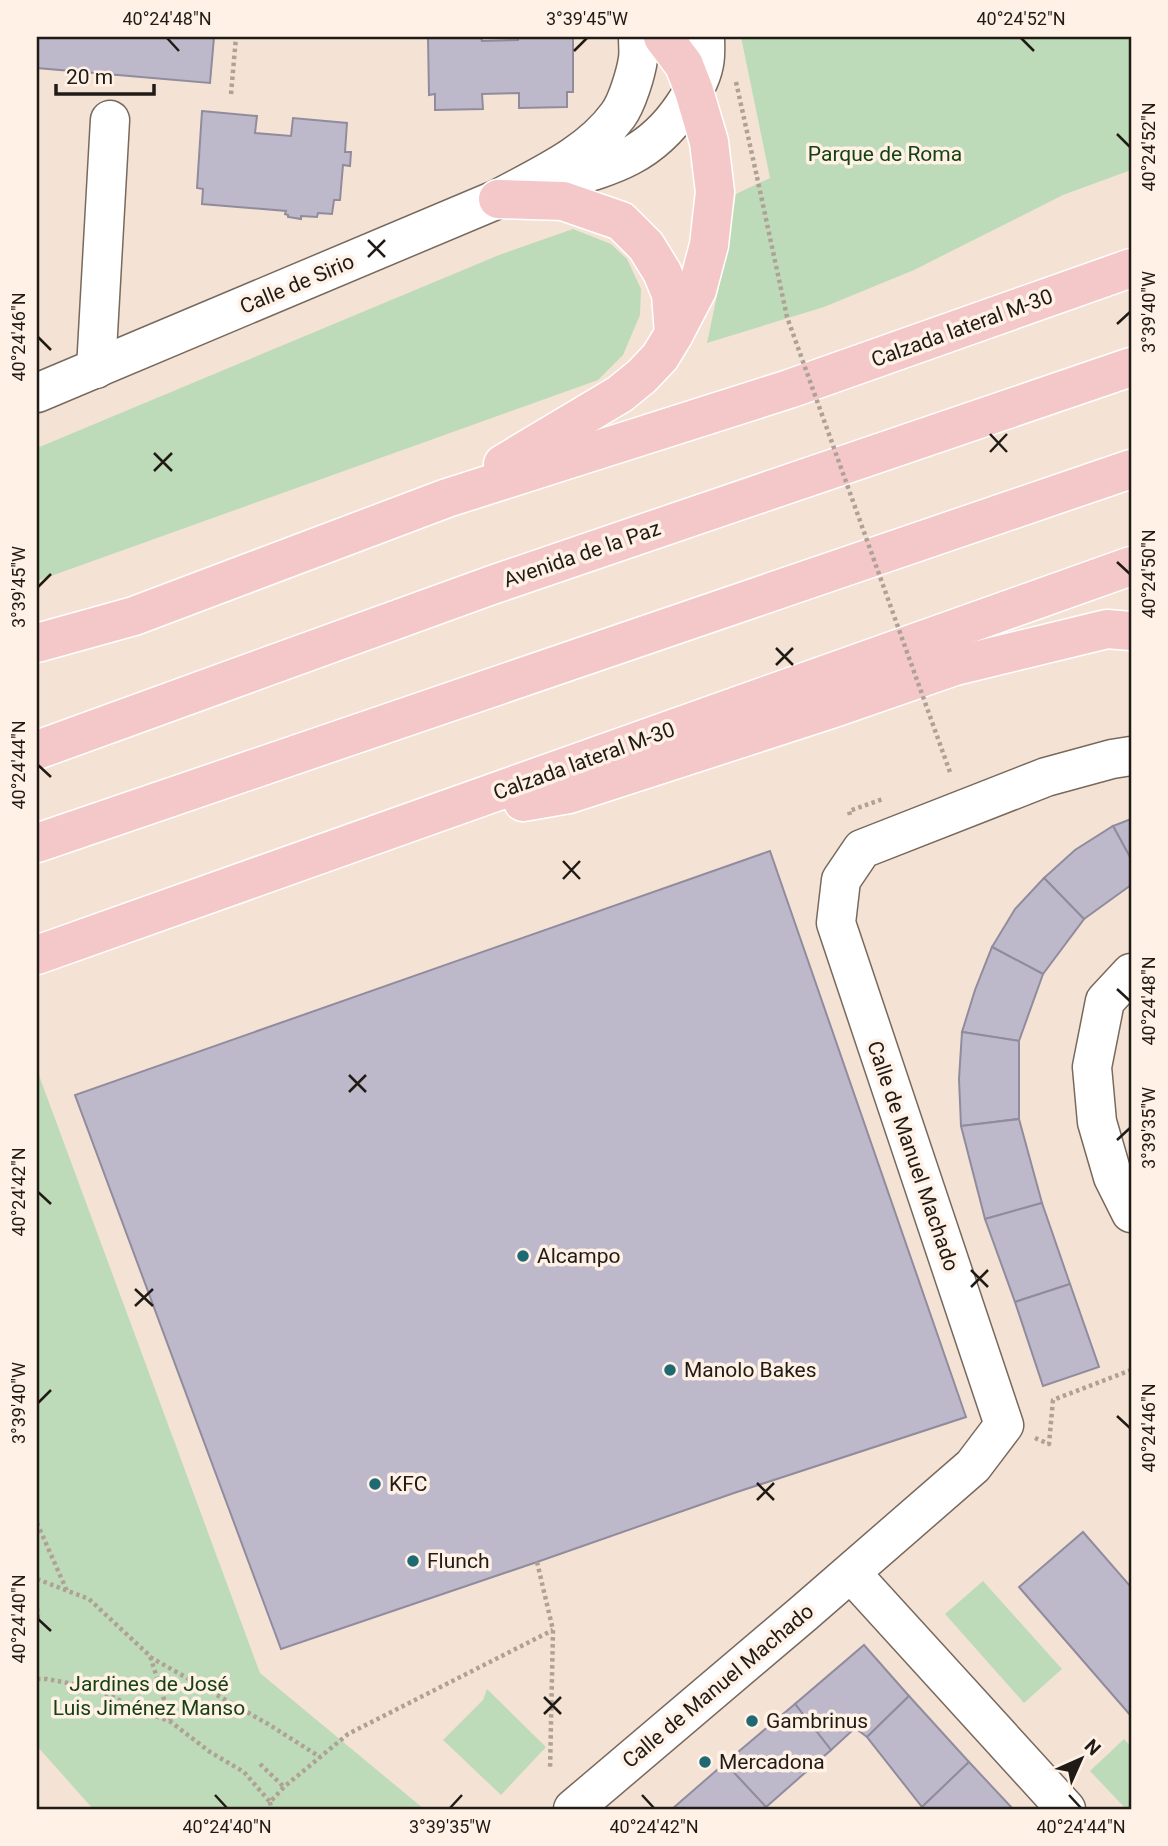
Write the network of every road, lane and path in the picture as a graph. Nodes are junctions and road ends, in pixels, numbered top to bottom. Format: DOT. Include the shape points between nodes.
graph roads {
  1 [pos="236,37"];
  2 [pos="638,37"];
  3 [pos="663,37"];
  4 [pos="705,37"];
  5 [pos="735,76"];
  6 [pos="694,91"];
  7 [pos="231,94"];
  8 [pos="110,120"];
  9 [pos="498,199"];
  10 [pos="1131,268"];
  11 [pos="674,334"];
  12 [pos="1131,367"];
  13 [pos="96,369"];
  14 [pos="37,393"];
  15 [pos="1131,469"];
  16 [pos="447,498"];
  17 [pos="1131,566"];
  18 [pos="134,616"];
  19 [pos="1131,631"];
  20 [pos="37,643"];
  21 [pos="37,658"];
  22 [pos="37,750"];
  23 [pos="1131,756"];
  24 [pos="951,775"];
  25 [pos="421,818"];
  26 [pos="37,843"];
  27 [pos="37,955"];
  28 [pos="1131,973"];
  29 [pos="1131,1213"];
  30 [pos="1131,1370"];
  31 [pos="1004,1424"];
  32 [pos="37,1522"];
  33 [pos="537,1562"];
  34 [pos="851,1573"];
  35 [pos="37,1579"];
  36 [pos="67,1591"];
  37 [pos="37,1608"];
  38 [pos="37,1622"];
  39 [pos="553,1630"];
  40 [pos="150,1656"];
  41 [pos="37,1679"];
  42 [pos="171,1722"];
  43 [pos="320,1757"];
  44 [pos="260,1764"];
  45 [pos="550,1770"];
  46 [pos="284,1787"];
  47 [pos="270,1802"];
  48 [pos="271,1809"];
  49 [pos="573,1809"];
  50 [pos="1066,1809"];
  1 -- 7 [label="path"];
  2 -- 9 [label="street, Calle de Sirio" via="638,59 620,113 597,139"];
  3 -- 6 [label="highway" via="684,65"];
  4 -- 6 [label="street, Calle de Sirio" via="704,65"];
  5 -- 24 [label="path, bridge" via="787,317"];
  6 -- 9 [label="street, Calle de Sirio" via="672,123 638,153"];
  6 -- 11 [label="highway" via="709,142 716,192 697,290"];
  8 -- 13 [label="street"];
  9 -- 11 [label="highway" via="563,201 621,220 646,246 662,272 671,294"];
  9 -- 13 [label="street, Calle de Sirio"];
  10 -- 16 [label="highway, Calzada lateral M-30" via="789,389"];
  11 -- 16 [label="highway" via="660,357 620,394"];
  12 -- 22 [label="highway, Avenida de la Paz" via="492,585"];
  13 -- 14 [label="street, Calle de Sirio"];
  15 -- 26 [label="highway"];
  16 -- 18 [label="highway, Calzada lateral M-30"];
  17 -- 25 [label="highway, Calzada lateral M-30"];
  18 -- 20 [label="highway, Calzada lateral M-30"];
  18 -- 21 [label="highway"];
  19 -- 25 [label="highway" via="1107,629 955,666 569,794"];
  23 -- 31 [label="street, Calle de Manuel Machado" via="1046,777 862,849 841,880 836,923"];
  25 -- 27 [label="highway, Calzada lateral M-30"];
  28 -- 29 [label="street" via="1105,1001 1092,1067 1097,1122 1113,1177"];
  30 -- 31 [label="path" via="1053,1400 1049,1444"];
  31 -- 34 [label="street, Calle de Manuel Machado" via="974,1466"];
  32 -- 36 [label="path"];
  33 -- 39 [label="path"];
  34 -- 49 [label="street, Calle de Manuel Machado"];
  34 -- 50 [label="street"];
  35 -- 36 [label="path"];
  36 -- 40 [label="path" via="89,1599"];
  37 -- 38 [label="path"];
  39 -- 43 [label="path" via="348,1734"];
  39 -- 45 [label="path"];
  40 -- 42 [label="path"];
  40 -- 43 [label="path"];
  41 -- 42 [label="path" via="94,1688"];
  42 -- 47 [label="path" via="244,1772"];
  43 -- 46 [label="path"];
  44 -- 46 [label="path"];
  46 -- 47 [label="path"];
  47 -- 48 [label="path"];
}
